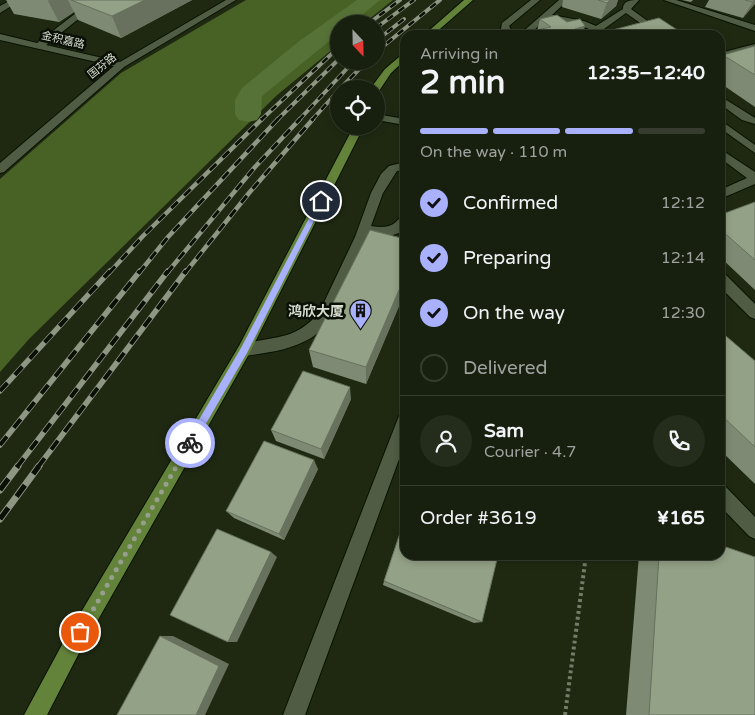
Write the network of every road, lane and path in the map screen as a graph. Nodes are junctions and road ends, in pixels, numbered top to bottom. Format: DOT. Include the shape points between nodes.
graph roads {
  1 [pos="17,0"];
  2 [pos="98,0"];
  3 [pos="232,0"];
  4 [pos="469,0"];
  5 [pos="536,0"];
  6 [pos="564,0"];
  7 [pos="635,0"];
  8 [pos="668,0"];
  9 [pos="704,0"];
  10 [pos="696,8"];
  11 [pos="0,10"];
  12 [pos="628,10"];
  13 [pos="755,15"];
  14 [pos="544,16"];
  15 [pos="648,25"];
  16 [pos="751,26"];
  17 [pos="598,29"];
  18 [pos="632,29"];
  19 [pos="434,30"];
  20 [pos="506,30"];
  21 [pos="529,30"];
  22 [pos="656,30"];
  23 [pos="0,37"];
  24 [pos="39,46"];
  25 [pos="755,47"];
  26 [pos="725,55"];
  27 [pos="400,60"];
  28 [pos="121,65"];
  29 [pos="382,80"];
  30 [pos="725,103"];
  31 [pos="385,119"];
  32 [pos="400,121"];
  33 [pos="755,121"];
  34 [pos="725,127"];
  35 [pos="354,135"];
  36 [pos="755,150"];
  37 [pos="725,157"];
  38 [pos="755,159"];
  39 [pos="400,166"];
  40 [pos="738,166"];
  41 [pos="0,169"];
  42 [pos="755,179"];
  43 [pos="725,193"];
  44 [pos="400,226"];
  45 [pos="363,230"];
  46 [pos="725,283"];
  47 [pos="755,314"];
  48 [pos="244,350"];
  49 [pos="400,434"];
  50 [pos="725,499"];
  51 [pos="755,530"];
  52 [pos="585,560"];
  53 [pos="35,715"];
  54 [pos="294,715"];
  55 [pos="565,715"];
  1 -- 11 [label="street"];
  2 -- 24 [label="street"];
  3 -- 28 [label="street, 国芬路"];
  4 -- 19 [label="main road"];
  5 -- 20 [label="street" via="505,25"];
  6 -- 14 [label="street"];
  7 -- 12 [label="street" via="627,6"];
  8 -- 10 [label="street"];
  9 -- 10 [label="street"];
  10 -- 16 [label="street"];
  12 -- 15 [label="street"];
  12 -- 17 [label="street"];
  13 -- 16 [label="street"];
  14 -- 17 [label="street"];
  14 -- 21 [label="street"];
  15 -- 18 [label="street"];
  15 -- 22 [label="street"];
  23 -- 24 [label="street, 金积嘉路"];
  24 -- 28 [label="street, 金积嘉路"];
  25 -- 26 [label="street"];
  27 -- 29 [label="main road"];
  28 -- 41 [label="street, 国芬路"];
  30 -- 33 [label="street"];
  31 -- 32 [label="street"];
  34 -- 36 [label="street"];
  35 -- 48 [label="main road"];
  37 -- 40 [label="street"];
  38 -- 40 [label="street"];
  39 -- 45 [label="street" via="388,174"];
  40 -- 42 [label="street"];
  42 -- 43 [label="street"];
  44 -- 45 [label="street" via="390,232"];
  45 -- 48 [label="street" via="316,329 303,338"];
  46 -- 47 [label="street"];
  48 -- 53 [label="main road"];
  49 -- 54 [label="street"];
  50 -- 51 [label="street"];
  52 -- 55 [label="path"];
}
